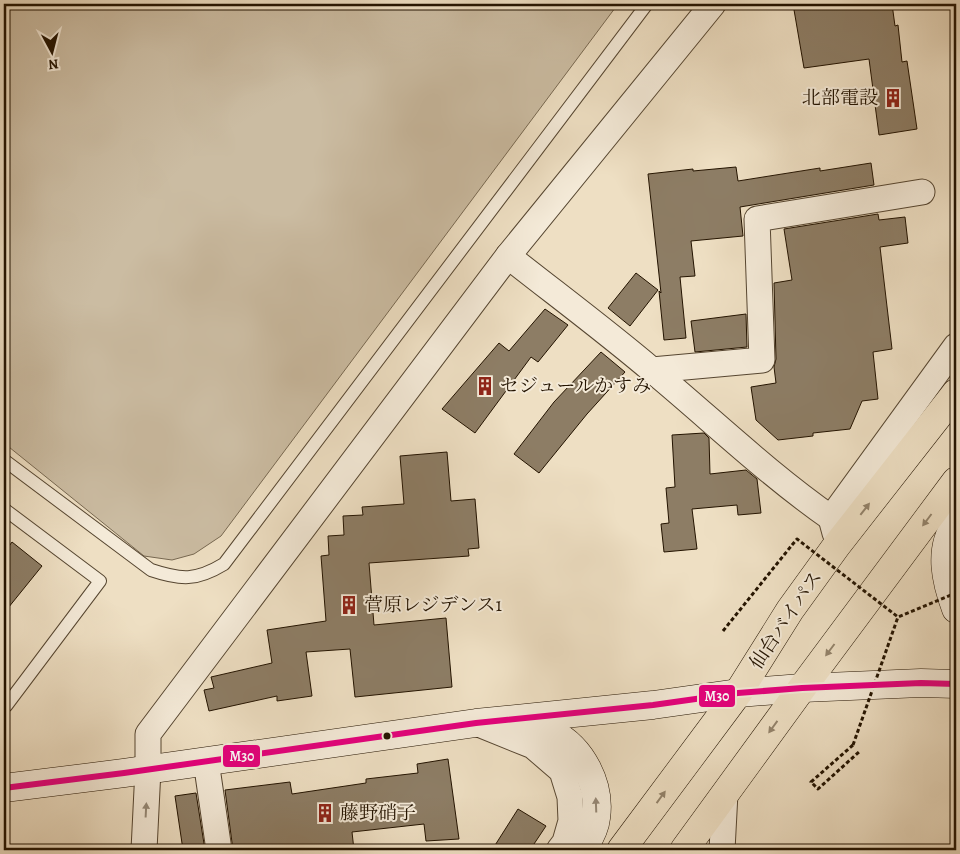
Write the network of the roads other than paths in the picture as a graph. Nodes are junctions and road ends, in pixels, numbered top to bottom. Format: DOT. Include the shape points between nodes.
graph roads {
  1 [pos="647,4"];
  2 [pos="714,4"];
  3 [pos="922,192"];
  4 [pos="508,256"];
  5 [pos="956,346"];
  6 [pos="652,370"];
  7 [pos="956,393"];
  8 [pos="4,460"];
  9 [pos="956,481"];
  10 [pos="4,509"];
  11 [pos="831,518"];
  12 [pos="956,524"];
  13 [pos="838,545"];
  14 [pos="956,609"];
  15 [pos="956,684"];
  16 [pos="802,688"];
  17 [pos="738,693"];
  18 [pos="4,706"];
  19 [pos="476,723"];
  20 [pos="206,761"];
  21 [pos="148,769"];
  22 [pos="4,788"];
  23 [pos="726,793"];
  24 [pos="144,850"];
  25 [pos="219,850"];
  26 [pos="559,850"];
  27 [pos="582,850"];
  28 [pos="621,850"];
  29 [pos="684,850"];
  30 [pos="722,850"];
  1 -- 8 [label="lane" via="224,564 192,578 173,577 151,570"];
  2 -- 4 [label="street"];
  3 -- 6 [label="street" via="757,219 762,360"];
  4 -- 6 [label="street"];
  4 -- 21 [label="street" via="148,734"];
  5 -- 11 [label="street"];
  6 -- 11 [label="street" via="765,468"];
  13 -- 7 [label="highway, 仙台バイパス, one-way"];
  9 -- 16 [label="highway, one-way"];
  10 -- 18 [label="lane" via="100,580"];
  11 -- 13 [label="street"];
  12 -- 14 [label="street" via="944,564"];
  13 -- 17 [label="highway, 仙台バイパス" via="790,610"];
  15 -- 16 [label="street" via="921,682"];
  16 -- 17 [label="street"];
  16 -- 23 [label="highway, one-way"];
  17 -- 19 [label="street"];
  28 -- 17 [label="highway, 仙台バイパス, one-way"];
  19 -- 20 [label="street"];
  19 -- 26 [label="street" via="533,746 562,772 570,798 571,821"];
  27 -- 19 [label="street, one-way" via="596,818 595,794 589,772 571,747 551,732"];
  20 -- 21 [label="street"];
  20 -- 25 [label="street"];
  21 -- 22 [label="street"];
  24 -- 21 [label="street, one-way"];
  23 -- 29 [label="highway"];
  23 -- 30 [label="street"];
}
